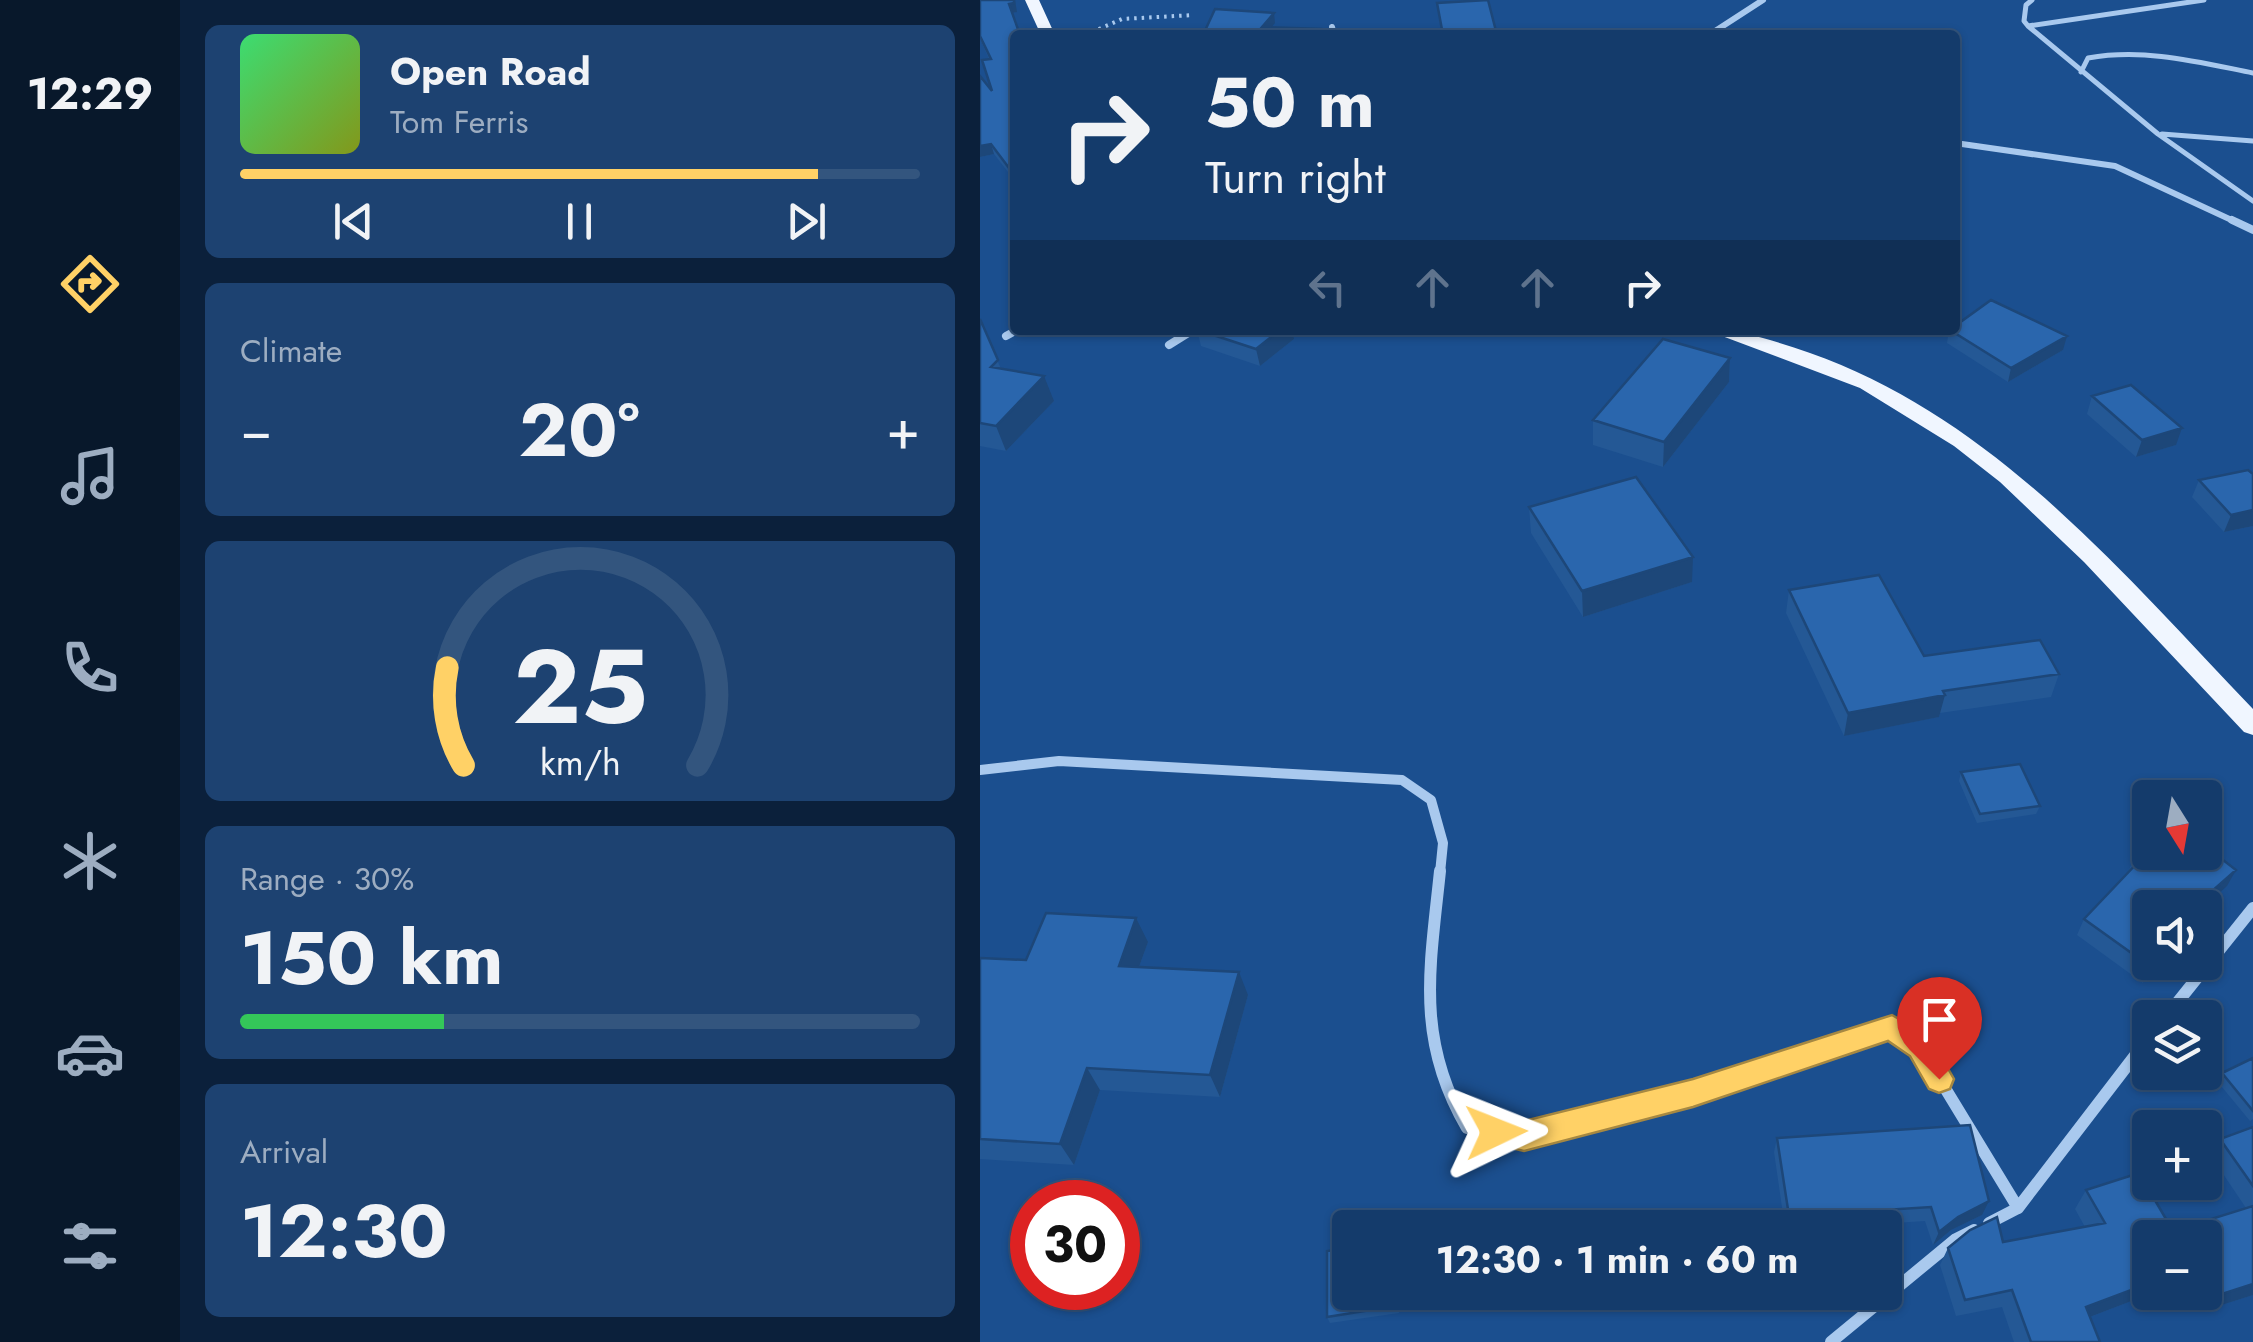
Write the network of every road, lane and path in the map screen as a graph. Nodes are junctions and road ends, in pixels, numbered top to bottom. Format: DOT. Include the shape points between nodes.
graph roads {
  1 [pos="1032,0"];
  2 [pos="1762,0"];
  3 [pos="2032,0"];
  4 [pos="2204,0"];
  5 [pos="1194,15"];
  6 [pos="2028,26"];
  7 [pos="1046,30"];
  8 [pos="1096,30"];
  9 [pos="1717,30"];
  10 [pos="2081,72"];
  11 [pos="2253,73"];
  12 [pos="2158,134"];
  13 [pos="2253,141"];
  14 [pos="1960,145"];
  15 [pos="2253,201"];
  16 [pos="2253,230"];
  17 [pos="1010,334"];
  18 [pos="1185,335"];
  19 [pos="1732,335"];
  20 [pos="1006,336"];
  21 [pos="1169,345"];
  22 [pos="2253,725"];
  23 [pos="980,770"];
  24 [pos="2253,908"];
  25 [pos="2179,1000"];
  26 [pos="2132,1059"];
  27 [pos="2018,1208"];
  28 [pos="1831,1342"];
  1 -- 7 [label="main road"];
  2 -- 9 [label="street"];
  3 -- 6 [label="lane" via="2026,6"];
  4 -- 6 [label="lane"];
  5 -- 8 [label="path" via="1122,19"];
  6 -- 10 [label="lane"];
  10 -- 11 [label="lane" via="2088,58 2146,53"];
  10 -- 12 [label="lane"];
  12 -- 13 [label="lane"];
  12 -- 15 [label="lane"];
  14 -- 16 [label="street" via="2114,166"];
  17 -- 20 [label="street"];
  18 -- 21 [label="street"];
  19 -- 22 [label="main road" via="1860,380 2006,473"];
  23 -- 27 [label="street" via="1059,762 1402,780 1431,800 1444,843 1427,997 1445,1090 1467,1128 1524,1136 1693,1093 1892,1028 1920,1047"];
  24 -- 25 [label="street"];
  26 -- 27 [label="street"];
  27 -- 28 [label="street" via="1956,1240"];
}
